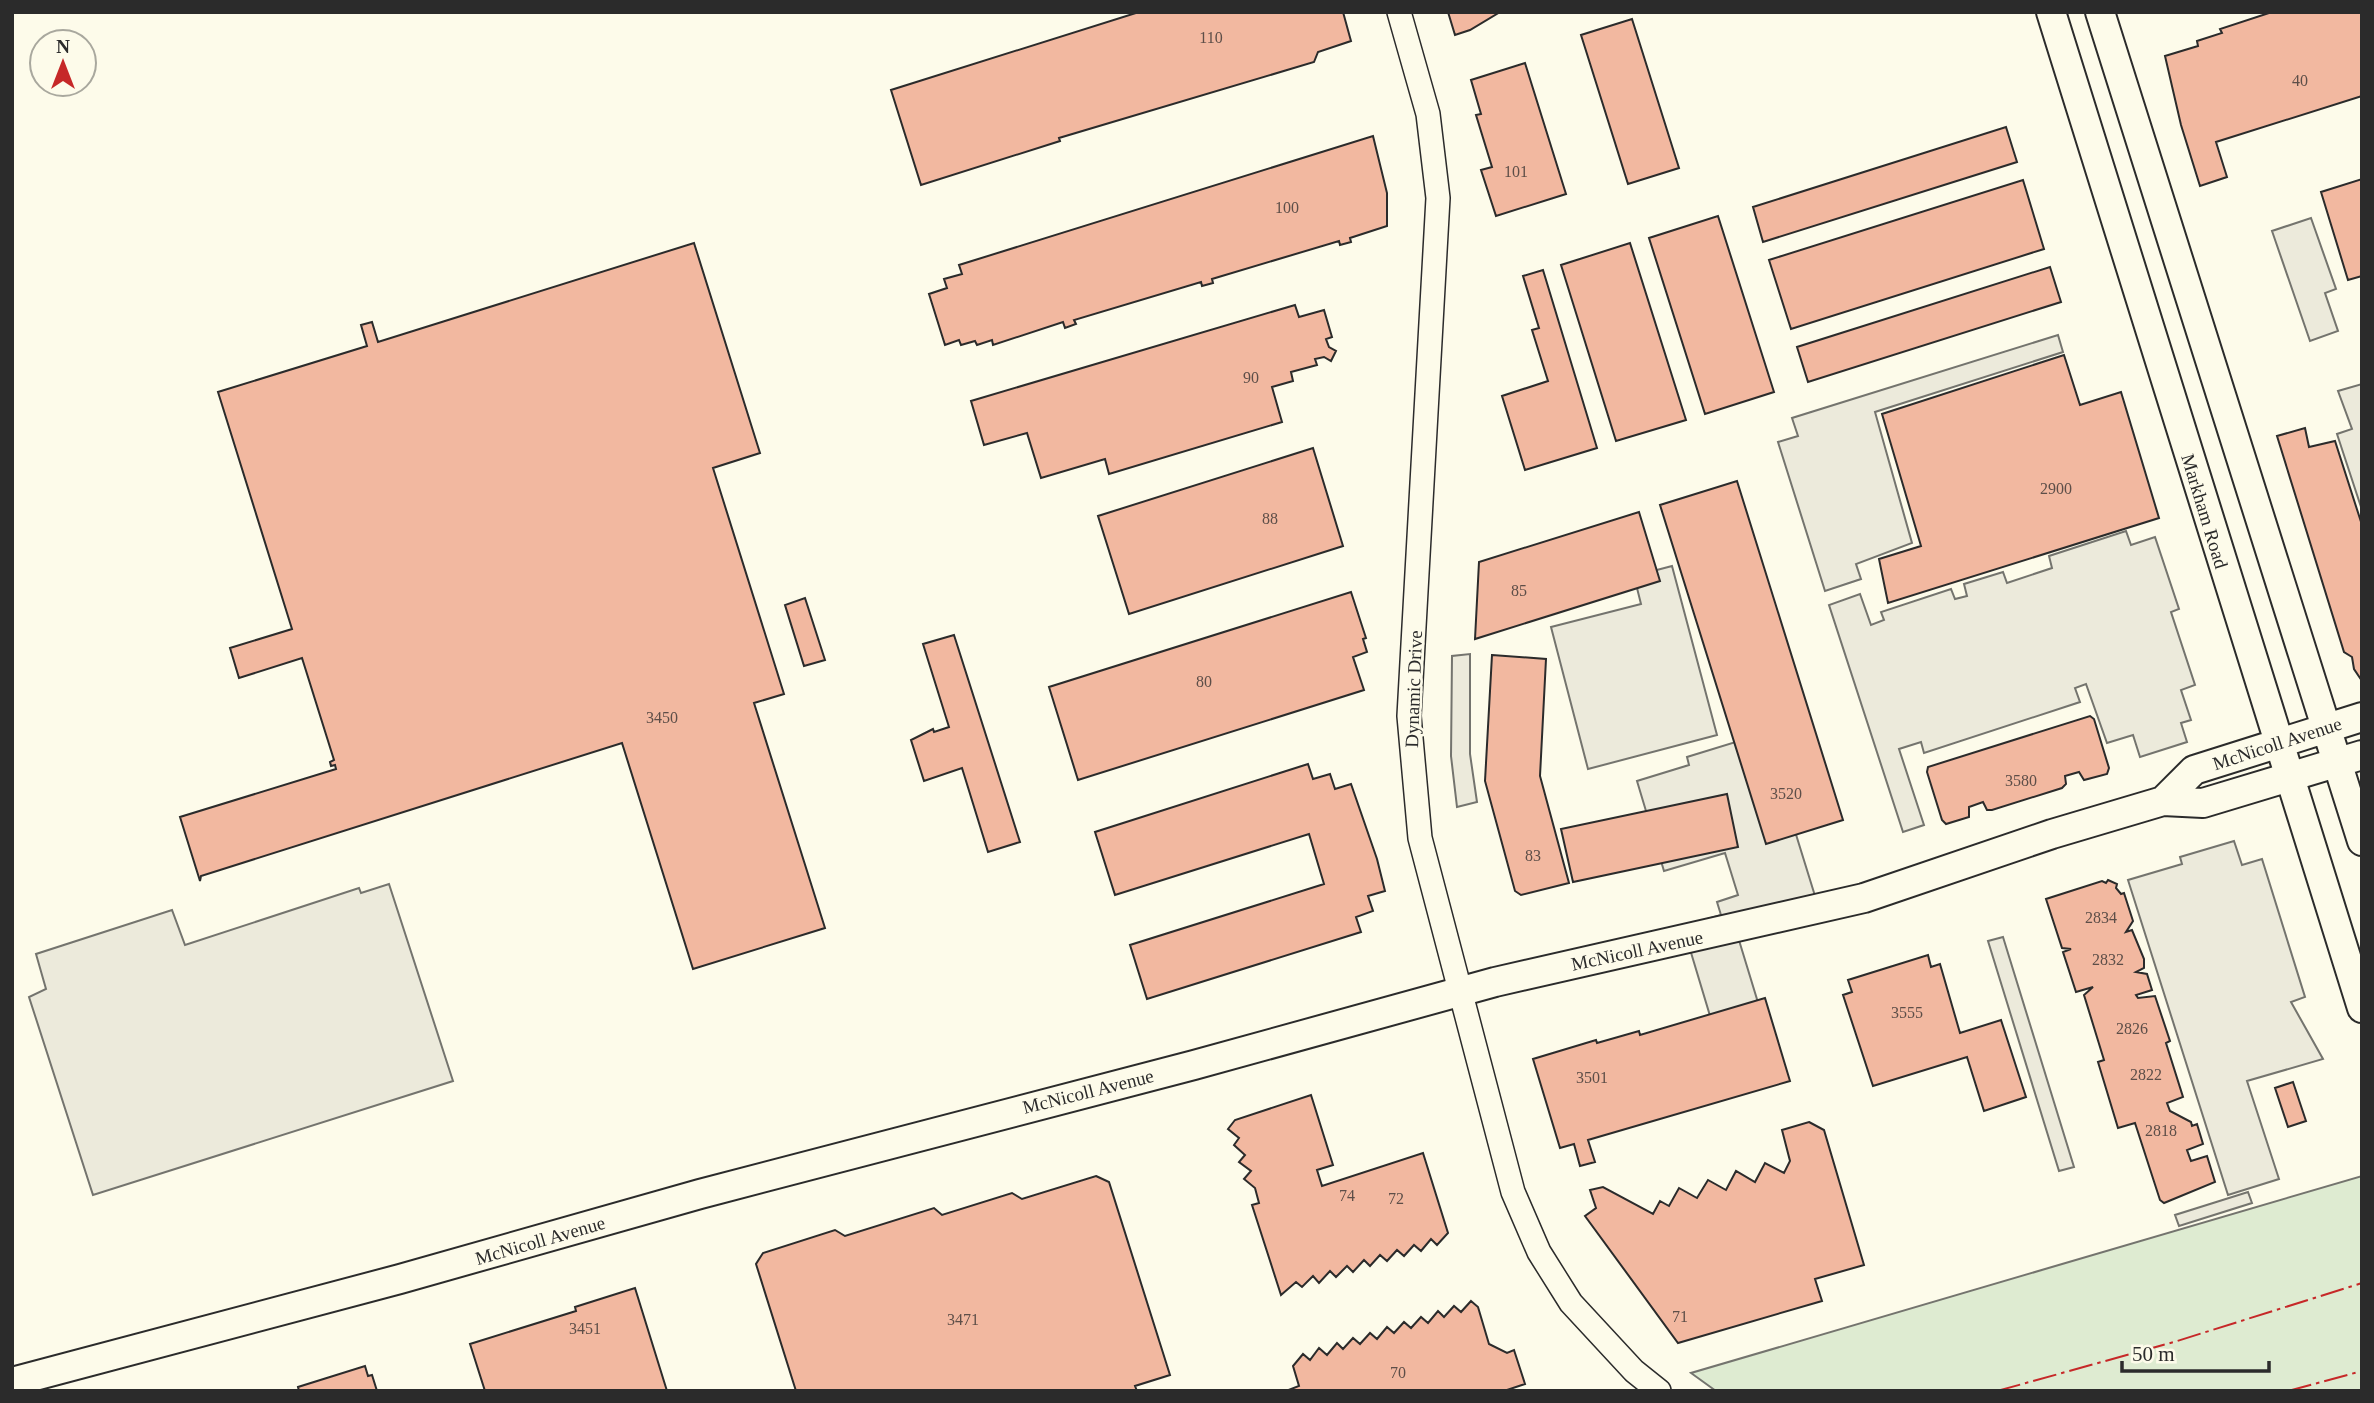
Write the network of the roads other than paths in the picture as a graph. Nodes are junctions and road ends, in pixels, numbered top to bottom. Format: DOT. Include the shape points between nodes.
graph roads {
  1 [pos="1399,12"];
  2 [pos="2051,12"];
  3 [pos="2100,12"];
  4 [pos="2362,717"];
  5 [pos="2325,727"];
  6 [pos="2277,743"];
  7 [pos="2349,759"];
  8 [pos="2287,778"];
  9 [pos="2163,802"];
  10 [pos="2362,841"];
  11 [pos="1462,991"];
  12 [pos="2362,1008"];
  13 [pos="12,1382"];
  14 [pos="1658,1391"];
  1 -- 11 [label="street, Dynamic Drive" via="1428,114 1438,198 1409,747 1420,838"];
  2 -- 6 [label="main road, Markham Road"];
  3 -- 5 [label="main road"];
  4 -- 5 [label="main road, McNicoll Avenue"];
  5 -- 6 [label="main road, McNicoll Avenue"];
  5 -- 7 [label="main road"];
  6 -- 8 [label="main road, Markham Road"];
  6 -- 9 [label="main road, McNicoll Avenue" via="2194,770"];
  7 -- 8 [label="main road, McNicoll Avenue"];
  7 -- 10 [label="main road"];
  8 -- 9 [label="main road, McNicoll Avenue" via="2203,803"];
  8 -- 12 [label="main road, Markham Road"];
  9 -- 11 [label="main road, McNicoll Avenue" via="1864,898"];
  11 -- 13 [label="main road, McNicoll Avenue"];
  11 -- 14 [label="street, Dynamic Drive" via="1513,1192 1538,1251 1571,1303"];
}
